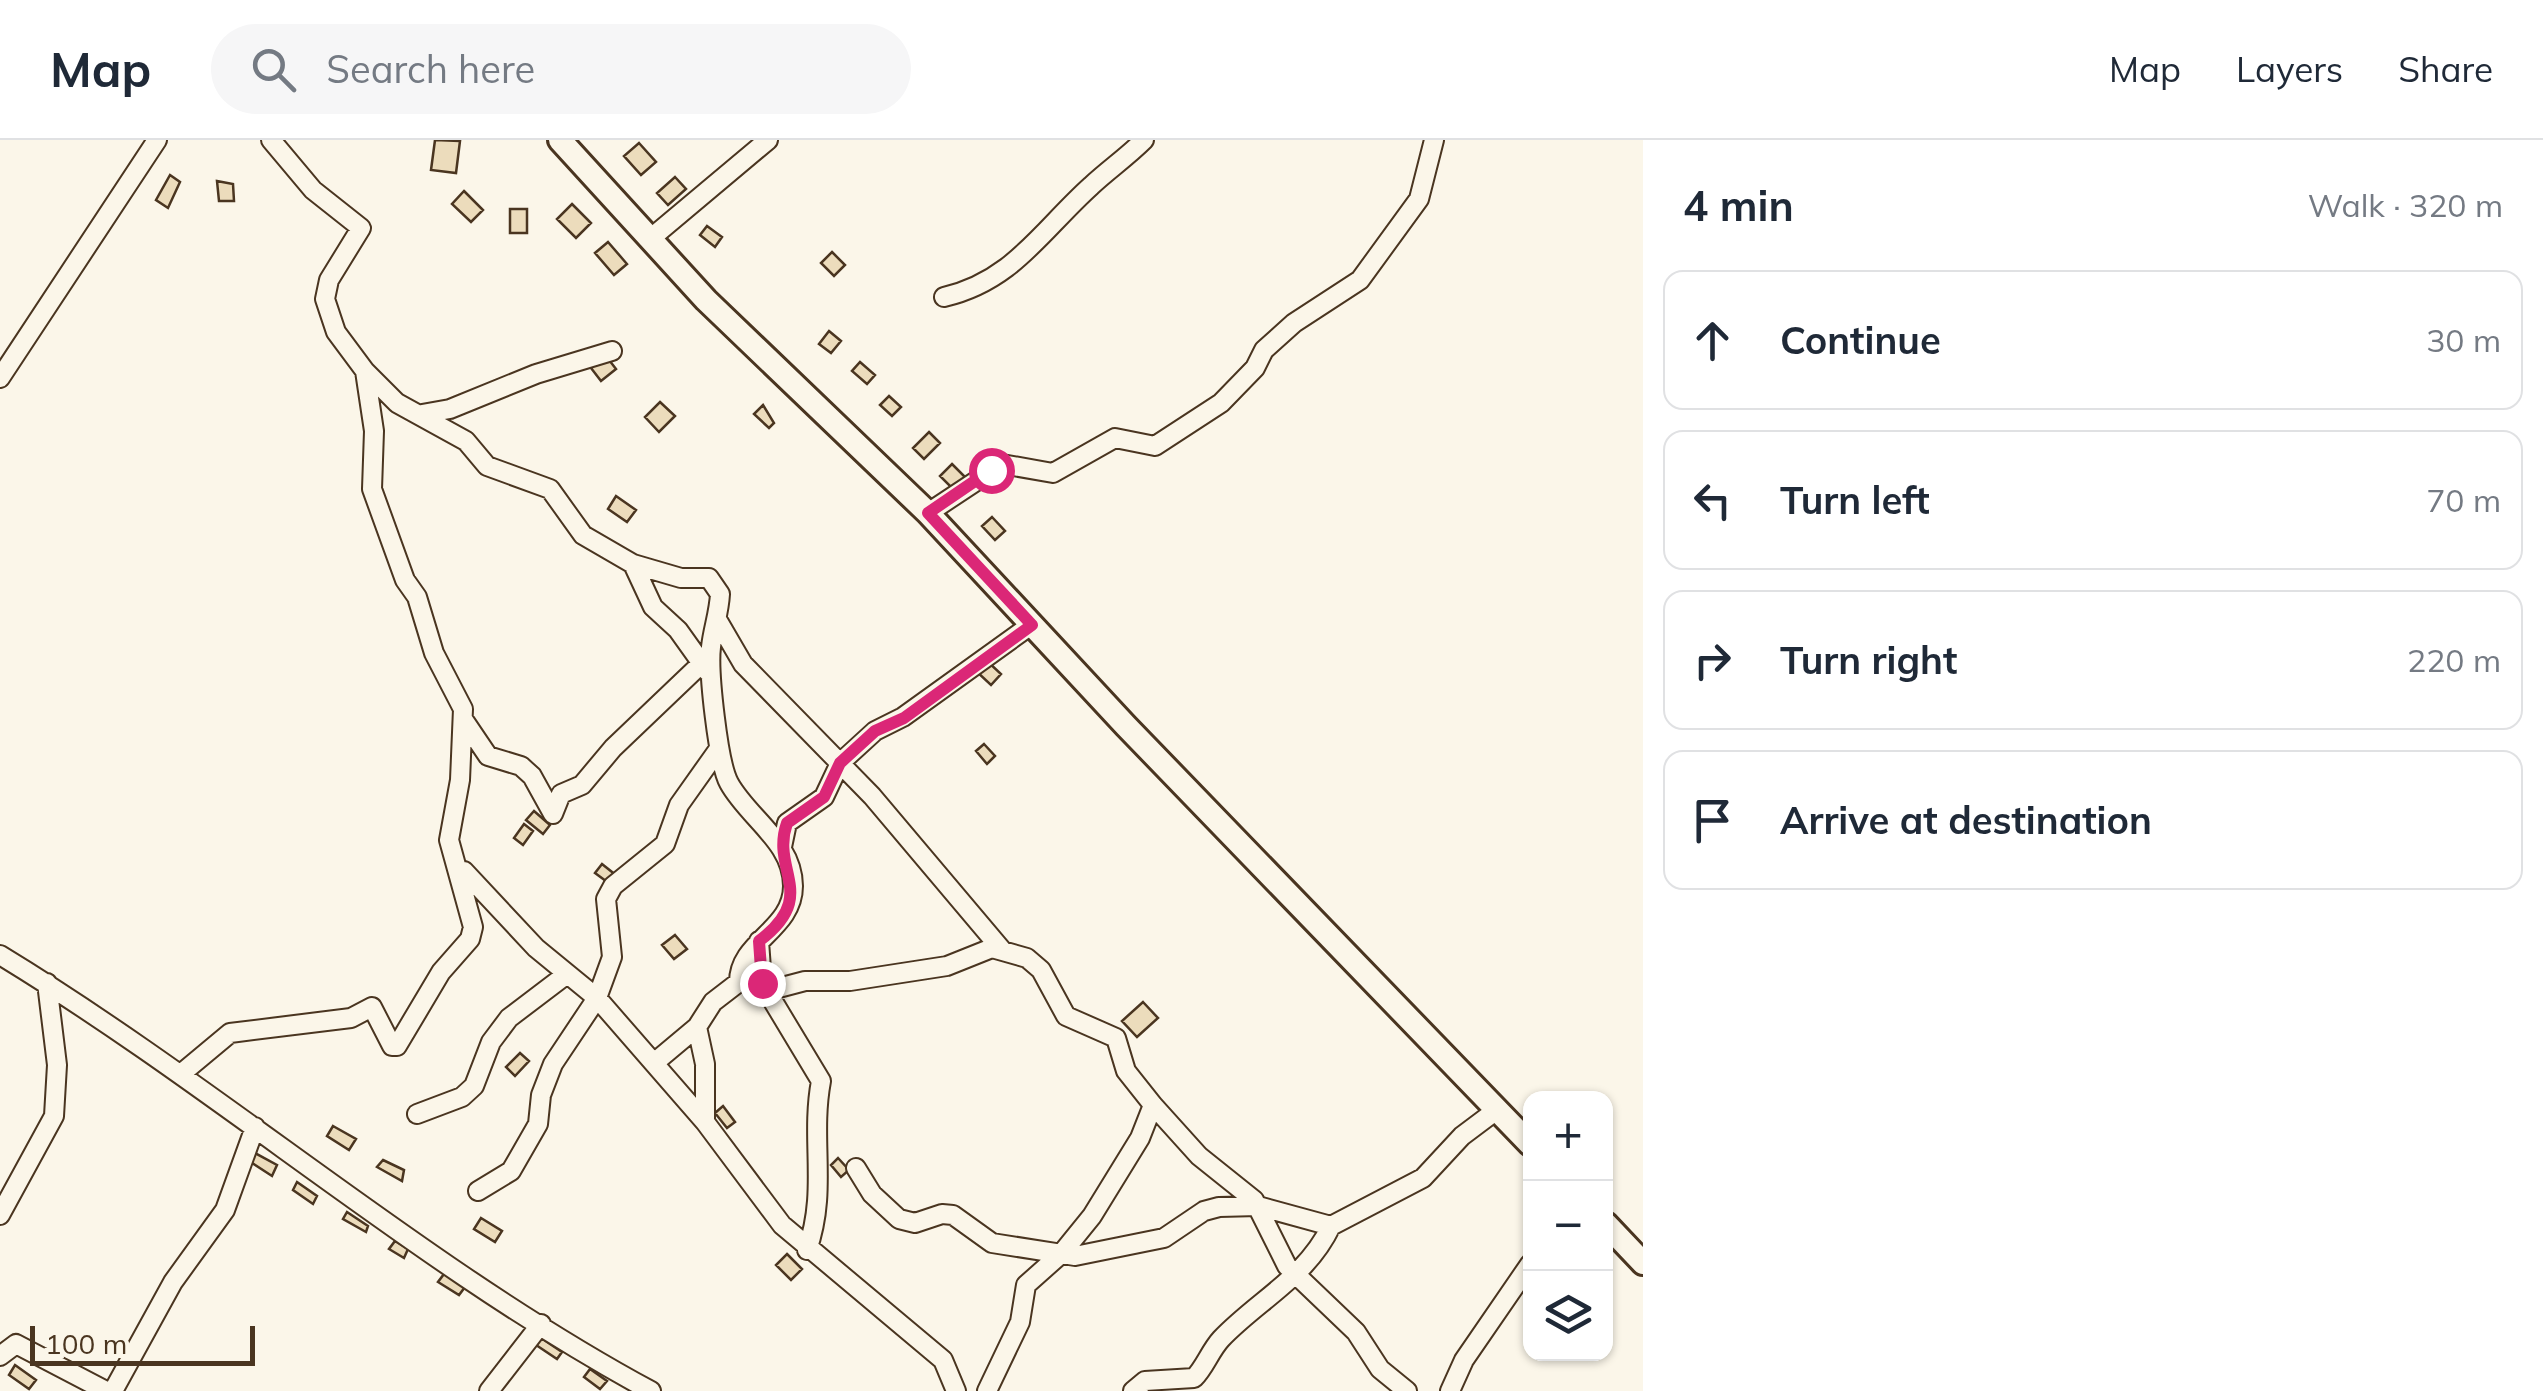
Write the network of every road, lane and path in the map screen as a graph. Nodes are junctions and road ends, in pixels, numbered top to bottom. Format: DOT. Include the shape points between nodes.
graph roads {
  1 [pos="158,140"];
  2 [pos="271,140"];
  3 [pos="560,140"];
  4 [pos="768,140"];
  5 [pos="1144,140"];
  6 [pos="1434,140"];
  7 [pos="650,239"];
  8 [pos="944,297"];
  9 [pos="612,351"];
  10 [pos="365,371"];
  11 [pos="0,378"];
  12 [pos="422,414"];
  13 [pos="928,513"];
  14 [pos="633,564"];
  15 [pos="718,621"];
  16 [pos="1032,625"];
  17 [pos="706,670"];
  18 [pos="463,718"];
  19 [pos="718,750"];
  20 [pos="840,763"];
  21 [pos="782,848"];
  22 [pos="455,859"];
  23 [pos="759,941"];
  24 [pos="1002,950"];
  25 [pos="0,954"];
  26 [pos="567,974"];
  27 [pos="47,983"];
  28 [pos="766,991"];
  29 [pos="597,998"];
  30 [pos="697,1027"];
  31 [pos="654,1063"];
  32 [pos="182,1072"];
  33 [pos="1153,1105"];
  34 [pos="1498,1110"];
  35 [pos="416,1114"];
  36 [pos="705,1122"];
  37 [pos="256,1126"];
  38 [pos="1523,1137"];
  39 [pos="856,1168"];
  40 [pos="478,1190"];
  41 [pos="1258,1206"];
  42 [pos="0,1214"];
  43 [pos="1331,1226"];
  44 [pos="1613,1231"];
  45 [pos="807,1250"];
  46 [pos="1062,1253"];
  47 [pos="1643,1263"];
  48 [pos="1525,1271"];
  49 [pos="1295,1273"];
  50 [pos="541,1324"];
  51 [pos="8,1338"];
  52 [pos="0,1356"];
  53 [pos="106,1391"];
  54 [pos="113,1391"];
  55 [pos="489,1391"];
  56 [pos="652,1391"];
  57 [pos="956,1391"];
  58 [pos="986,1391"];
  59 [pos="1133,1391"];
  60 [pos="1407,1391"];
  61 [pos="1450,1391"];
  1 -- 11 [label="street"];
  2 -- 10 [label="street" via="313,190 361,228 325,299 336,332"];
  3 -- 7 [label="main road"];
  4 -- 7 [label="street"];
  5 -- 8 [label="street" via="1007,270 978,289"];
  6 -- 13 [label="street" via="1419,199 1360,280 1272,342 1222,403 1155,446 1114,438 1052,473 1002,464"];
  7 -- 13 [label="main road"];
  9 -- 12 [label="street"];
  10 -- 12 [label="street" via="398,403"];
  10 -- 18 [label="street" via="374,432 372,489"];
  12 -- 14 [label="street" via="466,441 487,466 559,495 583,535"];
  13 -- 16 [label="main road"];
  14 -- 15 [label="street" via="681,578 709,578 720,594"];
  14 -- 17 [label="street" via="652,608 678,630"];
  15 -- 17 [label="street"];
  15 -- 20 [label="street" via="743,664"];
  16 -- 20 [label="street" via="904,718 875,731"];
  16 -- 34 [label="main road"];
  17 -- 18 [label="street" via="613,748 582,785 561,794 553,814 532,776 488,756"];
  17 -- 19 [label="street"];
  18 -- 22 [label="street" via="449,840"];
  19 -- 21 [label="street" via="728,781"];
  19 -- 29 [label="street" via="678,805 665,844 606,899 612,957"];
  20 -- 21 [label="street" via="824,797 787,823"];
  20 -- 24 [label="street"];
  21 -- 23 [label="street" via="793,888 780,922"];
  22 -- 26 [label="street" via="481,894"];
  22 -- 32 [label="street" via="472,912 470,940 441,972 397,1046 372,1008 351,1018 230,1034"];
  23 -- 28 [label="street"];
  23 -- 30 [label="street" via="738,969 738,982 713,1002"];
  24 -- 28 [label="street" via="913,972 805,980"];
  24 -- 33 [label="street" via="1041,970 1066,1016 1116,1038 1126,1072"];
  25 -- 27 [label="street"];
  26 -- 29 [label="street"];
  26 -- 35 [label="street" via="509,1018 491,1042 474,1086"];
  27 -- 32 [label="street"];
  27 -- 42 [label="street" via="57,1065 54,1116"];
  28 -- 45 [label="street" via="820,1081 819,1216"];
  29 -- 31 [label="street"];
  29 -- 40 [label="street" via="553,1064 540,1095 538,1124 511,1171"];
  30 -- 31 [label="street"];
  30 -- 36 [label="street" via="706,1064"];
  31 -- 36 [label="street"];
  32 -- 37 [label="street"];
  33 -- 41 [label="street"];
  33 -- 46 [label="street" via="1126,1162"];
  34 -- 38 [label="main road"];
  34 -- 43 [label="street" via="1423,1178"];
  36 -- 45 [label="street" via="756,1196"];
  37 -- 50 [label="street"];
  37 -- 54 [label="street" via="225,1210 173,1282"];
  39 -- 46 [label="street" via="899,1219 954,1216 992,1243"];
  41 -- 43 [label="street"];
  41 -- 46 [label="street" via="1204,1211 1164,1238 1098,1254"];
  41 -- 49 [label="street"];
  43 -- 49 [label="street"];
  44 -- 47 [label="main road"];
  45 -- 57 [label="street" via="943,1360"];
  46 -- 58 [label="street" via="1026,1285 1020,1322"];
  48 -- 61 [label="street"];
  49 -- 59 [label="street" via="1221,1340 1194,1378 1145,1381"];
  49 -- 60 [label="street"];
  50 -- 55 [label="street"];
  50 -- 56 [label="street"];
  51 -- 52 [label="street"];
  51 -- 53 [label="street"];
}
